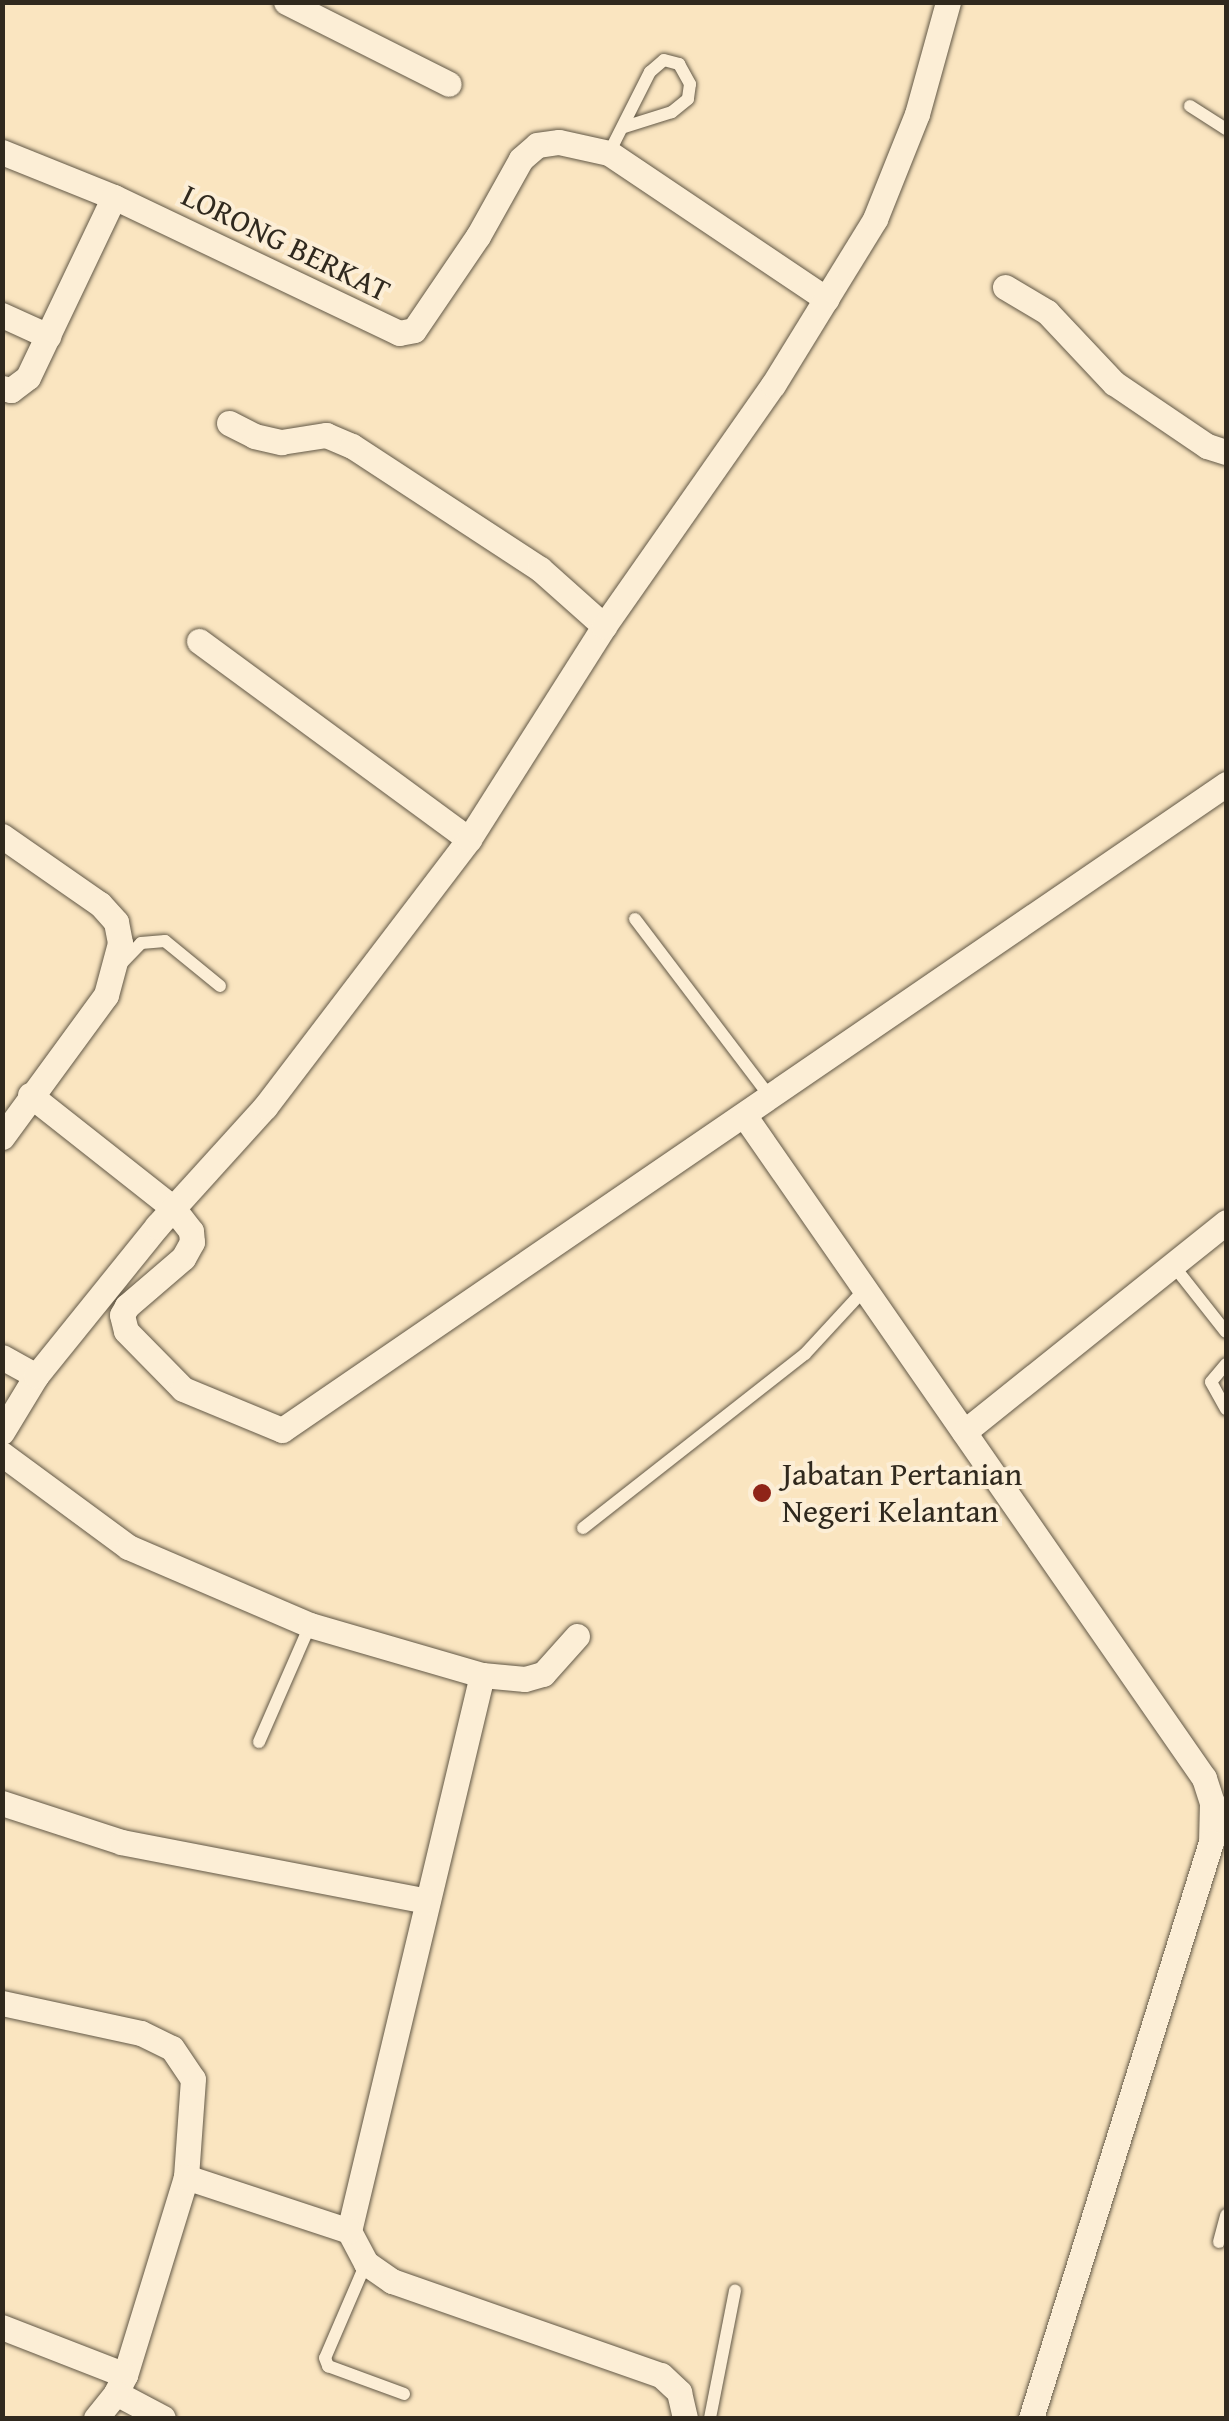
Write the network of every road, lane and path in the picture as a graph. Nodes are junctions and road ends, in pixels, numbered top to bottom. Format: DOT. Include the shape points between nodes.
graph roads {
  1 [pos="286,2"];
  2 [pos="948,2"];
  3 [pos="449,84"];
  4 [pos="1190,106"];
  5 [pos="624,127"];
  6 [pos="1226,129"];
  7 [pos="2,152"];
  8 [pos="609,153"];
  9 [pos="114,197"];
  10 [pos="1005,287"];
  11 [pos="826,300"];
  12 [pos="2,315"];
  13 [pos="48,336"];
  14 [pos="2,388"];
  15 [pos="229,422"];
  16 [pos="1226,452"];
  17 [pos="604,626"];
  18 [pos="199,641"];
  19 [pos="1226,787"];
  20 [pos="2,836"];
  21 [pos="469,839"];
  22 [pos="635,919"];
  23 [pos="117,968"];
  24 [pos="220,986"];
  25 [pos="30,1095"];
  26 [pos="770,1097"];
  27 [pos="744,1115"];
  28 [pos="2,1137"];
  29 [pos="174,1208"];
  30 [pos="1226,1222"];
  31 [pos="1172,1265"];
  32 [pos="865,1289"];
  33 [pos="1226,1332"];
  34 [pos="2,1357"];
  35 [pos="1226,1364"];
  36 [pos="36,1376"];
  37 [pos="1226,1409"];
  38 [pos="2,1432"];
  39 [pos="964,1432"];
  40 [pos="2,1454"];
  41 [pos="584,1528"];
  42 [pos="310,1625"];
  43 [pos="577,1636"];
  44 [pos="482,1675"];
  45 [pos="260,1742"];
  46 [pos="2,1804"];
  47 [pos="426,1901"];
  48 [pos="2,2003"];
  49 [pos="186,2176"];
  50 [pos="1226,2215"];
  51 [pos="349,2231"];
  52 [pos="1219,2242"];
  53 [pos="366,2263"];
  54 [pos="735,2290"];
  55 [pos="2,2327"];
  56 [pos="120,2384"];
  57 [pos="404,2394"];
  58 [pos="96,2418"];
  59 [pos="163,2418"];
  60 [pos="685,2418"];
  61 [pos="710,2418"];
  62 [pos="1032,2418"];
  1 -- 3 [label="street"];
  2 -- 11 [label="street" via="917,114 876,219"];
  4 -- 6 [label="lane"];
  5 -- 5 [label="lane" via="657,64 679,64 690,84 688,99 672,112"];
  5 -- 8 [label="lane"];
  7 -- 9 [label="street, LORONG BERKAT"];
  8 -- 9 [label="street, LORONG BERKAT" via="559,142 537,145 408,333 398,334"];
  8 -- 11 [label="street, LORONG BERKAT"];
  9 -- 13 [label="street"];
  10 -- 16 [label="street" via="1047,312 1114,382 1206,446"];
  11 -- 17 [label="street"];
  12 -- 13 [label="street"];
  13 -- 14 [label="street" via="28,378 11,390"];
  15 -- 17 [label="street" via="281,442 326,435 352,446 540,569"];
  17 -- 21 [label="street"];
  18 -- 21 [label="street"];
  19 -- 26 [label="street"];
  20 -- 23 [label="street" via="116,922"];
  21 -- 29 [label="street" via="266,1107"];
  22 -- 26 [label="lane"];
  23 -- 24 [label="lane" via="141,943 165,942"];
  23 -- 25 [label="street" via="106,995"];
  25 -- 28 [label="street"];
  25 -- 29 [label="street"];
  26 -- 27 [label="street"];
  27 -- 29 [label="street" via="282,1430 183,1389 122,1323 127,1306 189,1250 191,1231"];
  27 -- 32 [label="street"];
  29 -- 36 [label="street"];
  30 -- 31 [label="street"];
  31 -- 33 [label="lane"];
  31 -- 39 [label="street"];
  32 -- 39 [label="street"];
  32 -- 41 [label="lane" via="804,1354"];
  34 -- 36 [label="street"];
  35 -- 37 [label="lane" via="1211,1382"];
  36 -- 38 [label="street"];
  39 -- 62 [label="street" via="1204,1778 1214,1824"];
  40 -- 42 [label="street" via="128,1547"];
  42 -- 44 [label="street"];
  42 -- 45 [label="lane"];
  43 -- 44 [label="street" via="544,1674"];
  44 -- 47 [label="street"];
  46 -- 47 [label="street" via="121,1842"];
  47 -- 51 [label="street"];
  48 -- 49 [label="street" via="142,2033 172,2048 192,2079"];
  49 -- 51 [label="street"];
  49 -- 56 [label="street"];
  50 -- 52 [label="lane"];
  51 -- 53 [label="street"];
  53 -- 57 [label="lane" via="325,2358 328,2366"];
  53 -- 60 [label="street" via="392,2281 661,2375 679,2392"];
  54 -- 61 [label="lane"];
  55 -- 56 [label="street"];
  56 -- 58 [label="street"];
  56 -- 59 [label="street"];
}
